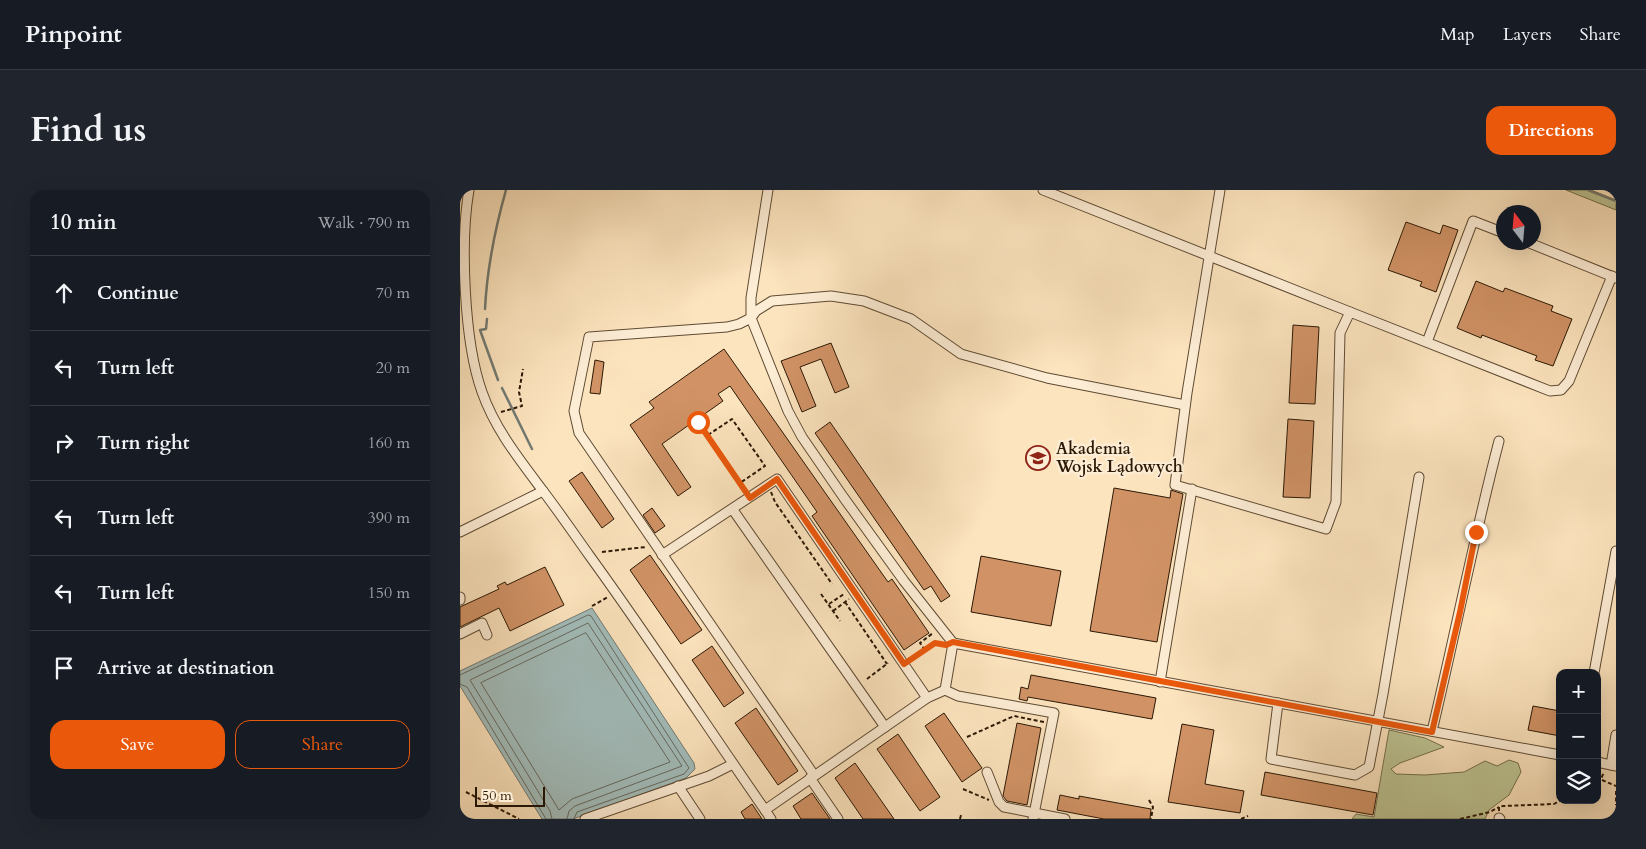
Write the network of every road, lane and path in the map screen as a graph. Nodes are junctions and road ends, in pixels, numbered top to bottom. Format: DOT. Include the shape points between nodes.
graph roads {
  1 [pos="469,190"];
  2 [pos="768,190"];
  3 [pos="1043,190"];
  4 [pos="1220,190"];
  5 [pos="1496,230"];
  6 [pos="1541,248"];
  7 [pos="1209,256"];
  8 [pos="462,265"];
  9 [pos="1614,277"];
  10 [pos="1350,312"];
  11 [pos="750,318"];
  12 [pos="1427,342"];
  13 [pos="523,369"];
  14 [pos="1185,405"];
  15 [pos="510,409"];
  16 [pos="698,422"];
  17 [pos="708,436"];
  18 [pos="1499,441"];
  19 [pos="1419,477"];
  20 [pos="740,483"];
  21 [pos="769,485"];
  22 [pos="1192,489"];
  23 [pos="543,491"];
  24 [pos="750,498"];
  25 [pos="733,510"];
  26 [pos="460,532"];
  27 [pos="654,543"];
  28 [pos="1616,551"];
  29 [pos="602,552"];
  30 [pos="662,555"];
  31 [pos="832,584"];
  32 [pos="854,591"];
  33 [pos="821,594"];
  34 [pos="604,600"];
  35 [pos="845,602"];
  36 [pos="828,605"];
  37 [pos="592,606"];
  38 [pos="833,611"];
  39 [pos="840,621"];
  40 [pos="942,628"];
  41 [pos="460,634"];
  42 [pos="487,635"];
  43 [pos="953,642"];
  44 [pos="925,650"];
  45 [pos="901,660"];
  46 [pos="887,664"];
  47 [pos="1595,669"];
  48 [pos="866,679"];
  49 [pos="1160,682"];
  50 [pos="945,690"];
  51 [pos="927,698"];
  52 [pos="1278,703"];
  53 [pos="1377,722"];
  54 [pos="1052,723"];
  55 [pos="885,727"];
  56 [pos="1432,732"];
  57 [pos="1616,735"];
  58 [pos="967,737"];
  59 [pos="1556,754"];
  60 [pos="733,764"];
  61 [pos="1606,764"];
  62 [pos="987,772"];
  63 [pos="812,777"];
  64 [pos="1602,779"];
  65 [pos="678,786"];
  66 [pos="1616,786"];
  67 [pos="963,789"];
  68 [pos="1616,791"];
  69 [pos="466,792"];
  70 [pos="1149,800"];
  71 [pos="999,802"];
  72 [pos="1556,803"];
  73 [pos="1616,806"];
  74 [pos="1499,807"];
  75 [pos="765,810"];
  76 [pos="961,815"];
  77 [pos="1034,816"];
  78 [pos="1248,816"];
  79 [pos="519,819"];
  80 [pos="585,819"];
  81 [pos="700,819"];
  82 [pos="771,819"];
  83 [pos="838,819"];
  84 [pos="960,819"];
  85 [pos="1065,819"];
  86 [pos="1150,819"];
  87 [pos="1241,819"];
  88 [pos="1460,819"];
  89 [pos="1499,819"];
  1 -- 8 [label="lane" via="464,214"];
  2 -- 11 [label="lane"];
  3 -- 7 [label="lane"];
  4 -- 7 [label="lane"];
  5 -- 12 [label="lane" via="1473,221"];
  6 -- 9 [label="lane"];
  7 -- 10 [label="lane"];
  7 -- 14 [label="lane"];
  8 -- 23 [label="lane" via="474,363 481,391 502,434"];
  9 -- 12 [label="lane" via="1570,382 1562,390 1550,391"];
  10 -- 12 [label="lane"];
  10 -- 22 [label="lane" via="1340,333 1336,502 1326,529"];
  11 -- 14 [label="lane" via="766,303 787,298 830,296 864,301 911,319 961,354 1047,378"];
  11 -- 27 [label="lane" via="727,327 589,337 574,411 575,424 583,442"];
  11 -- 40 [label="lane" via="802,437 904,582"];
  13 -- 15 [label="path" via="519,392 522,406"];
  14 -- 22 [label="lane" via="1175,485"];
  16 -- 17 [label="path"];
  17 -- 20 [label="path"];
  17 -- 20 [label="path" via="732,419 765,466"];
  18 -- 56 [label="lane"];
  19 -- 53 [label="lane"];
  20 -- 24 [label="path"];
  21 -- 24 [label="lane"];
  21 -- 31 [label="path" via="775,502"];
  21 -- 32 [label="lane" via="777,479"];
  22 -- 49 [label="lane"];
  23 -- 26 [label="lane"];
  23 -- 60 [label="lane"];
  24 -- 25 [label="lane"];
  25 -- 30 [label="lane"];
  25 -- 55 [label="lane"];
  27 -- 29 [label="path" via="649,547"];
  27 -- 30 [label="lane"];
  28 -- 47 [label="lane"];
  30 -- 63 [label="lane"];
  32 -- 35 [label="path"];
  32 -- 36 [label="path"];
  32 -- 45 [label="lane"];
  33 -- 36 [label="path"];
  34 -- 37 [label="path"];
  35 -- 38 [label="path"];
  35 -- 46 [label="path"];
  36 -- 38 [label="path"];
  38 -- 39 [label="path"];
  40 -- 43 [label="lane"];
  40 -- 44 [label="path" via="920,643"];
  41 -- 42 [label="lane" via="482,623"];
  43 -- 44 [label="path" via="946,645 935,643"];
  43 -- 49 [label="lane"];
  43 -- 50 [label="lane"];
  44 -- 45 [label="path"];
  45 -- 46 [label="path"];
  45 -- 51 [label="lane"];
  46 -- 48 [label="path"];
  49 -- 52 [label="lane"];
  50 -- 51 [label="lane"];
  50 -- 54 [label="lane" via="958,696 1054,713"];
  51 -- 55 [label="lane"];
  52 -- 53 [label="lane"];
  52 -- 53 [label="lane" via="1270,759 1355,775 1369,766"];
  53 -- 56 [label="lane"];
  54 -- 58 [label="path" via="1014,716"];
  54 -- 77 [label="lane"];
  55 -- 63 [label="lane"];
  56 -- 59 [label="lane"];
  57 -- 61 [label="lane"];
  60 -- 65 [label="lane"];
  60 -- 75 [label="lane"];
  61 -- 64 [label="path"];
  62 -- 71 [label="lane"];
  63 -- 75 [label="lane"];
  63 -- 83 [label="lane"];
  64 -- 66 [label="path"];
  65 -- 80 [label="lane"];
  65 -- 81 [label="lane"];
  67 -- 71 [label="path"];
  68 -- 73 [label="path"];
  69 -- 79 [label="path"];
  70 -- 86 [label="path" via="1153,807"];
  71 -- 77 [label="lane" via="1009,809"];
  72 -- 74 [label="path"];
  74 -- 88 [label="path"];
  74 -- 89 [label="path"];
  75 -- 82 [label="lane"];
  76 -- 84 [label="path"];
  77 -- 85 [label="lane"];
  78 -- 87 [label="path"];
}
